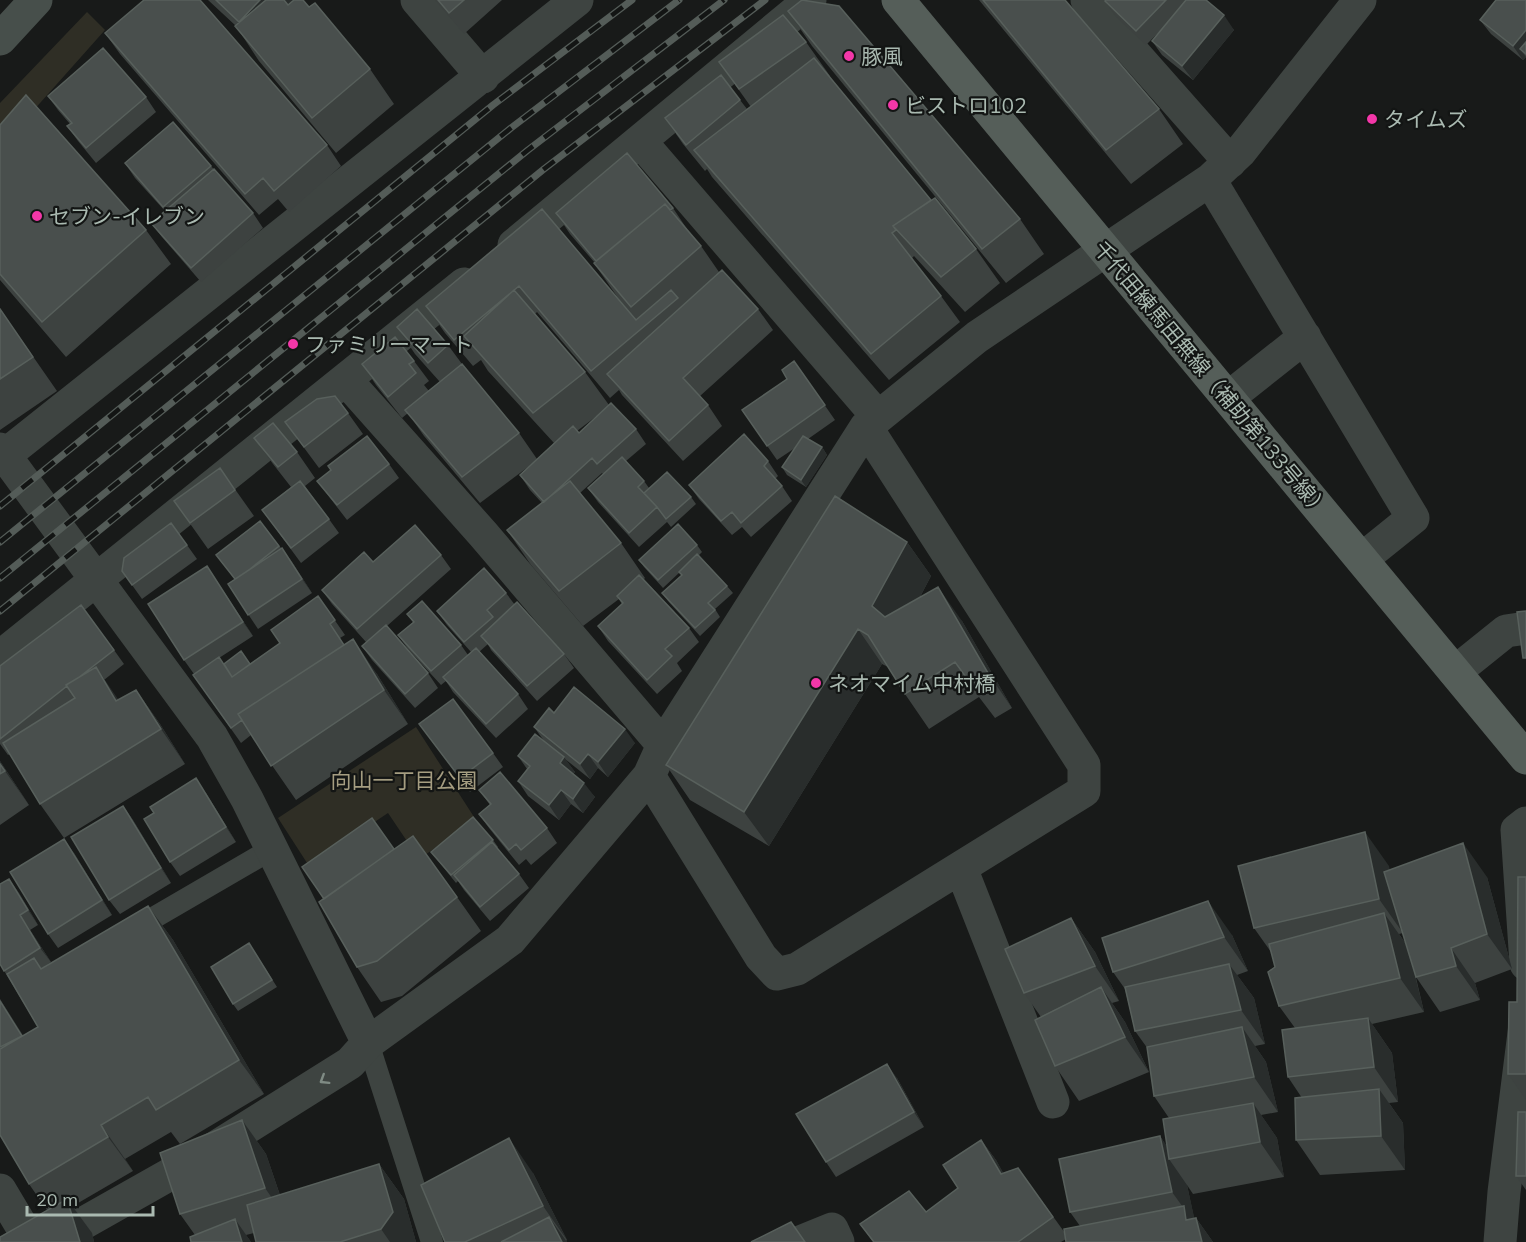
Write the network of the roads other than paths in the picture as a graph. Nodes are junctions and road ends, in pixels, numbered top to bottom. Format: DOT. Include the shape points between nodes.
graph roads {
  1 [pos="417,0"];
  2 [pos="577,0"];
  3 [pos="810,0"];
  4 [pos="898,0"];
  5 [pos="1087,0"];
  6 [pos="1360,0"];
  7 [pos="28,3"];
  8 [pos="0,39"];
  9 [pos="483,77"];
  10 [pos="640,142"];
  11 [pos="1220,171"];
  12 [pos="1105,250"];
  13 [pos="1305,337"];
  14 [pos="346,380"];
  15 [pos="1228,398"];
  16 [pos="872,422"];
  17 [pos="1,454"];
  18 [pos="1362,558"];
  19 [pos="97,579"];
  20 [pos="1526,628"];
  21 [pos="0,657"];
  22 [pos="1455,672"];
  23 [pos="663,745"];
  24 [pos="1526,758"];
  25 [pos="649,776"];
  26 [pos="1526,823"];
  27 [pos="272,849"];
  28 [pos="961,868"];
  29 [pos="109,944"];
  30 [pos="1526,964"];
  31 [pos="1526,1017"];
  32 [pos="368,1043"];
  33 [pos="1053,1102"];
  34 [pos="0,1190"];
  35 [pos="32,1242"];
  36 [pos="50,1242"];
  37 [pos="432,1242"];
  38 [pos="800,1242"];
  39 [pos="838,1242"];
  40 [pos="1500,1242"];
  1 -- 9 [label="street"];
  2 -- 9 [label="street"];
  3 -- 10 [label="street"];
  4 -- 12 [label="main road, 千代田練馬田無線（補助第133号線）"];
  5 -- 11 [label="street"];
  6 -- 11 [label="street"];
  7 -- 8 [label="main road"];
  9 -- 17 [label="street"];
  10 -- 14 [label="street"];
  10 -- 16 [label="street"];
  11 -- 12 [label="street"];
  11 -- 13 [label="street"];
  12 -- 15 [label="main road, 千代田練馬田無線（補助第133号線）"];
  12 -- 16 [label="street" via="977,337"];
  13 -- 15 [label="street"];
  13 -- 18 [label="street" via="1413,518"];
  14 -- 19 [label="street"];
  14 -- 23 [label="street"];
  15 -- 18 [label="main road, 千代田練馬田無線（補助第133号線）"];
  16 -- 23 [label="street"];
  16 -- 28 [label="street" via="1084,765 1084,790"];
  17 -- 19 [label="street"];
  18 -- 22 [label="main road, 千代田練馬田無線（補助第133号線）"];
  19 -- 21 [label="street"];
  19 -- 27 [label="street" via="212,737"];
  20 -- 22 [label="street" via="1506,631"];
  22 -- 24 [label="main road, 千代田練馬田無線（補助第133号線）"];
  23 -- 25 [label="street"];
  25 -- 28 [label="street" via="761,957 777,974 797,969"];
  25 -- 32 [label="street" via="510,940"];
  26 -- 30 [label="street" via="1517,830"];
  27 -- 29 [label="lane"];
  27 -- 32 [label="street"];
  28 -- 33 [label="street"];
  31 -- 40 [label="street"];
  32 -- 36 [label="street, one-way" via="350,1063 216,1147"];
  32 -- 37 [label="lane"];
  34 -- 35 [label="street"];
  38 -- 39 [label="street" via="832,1229"];
}
